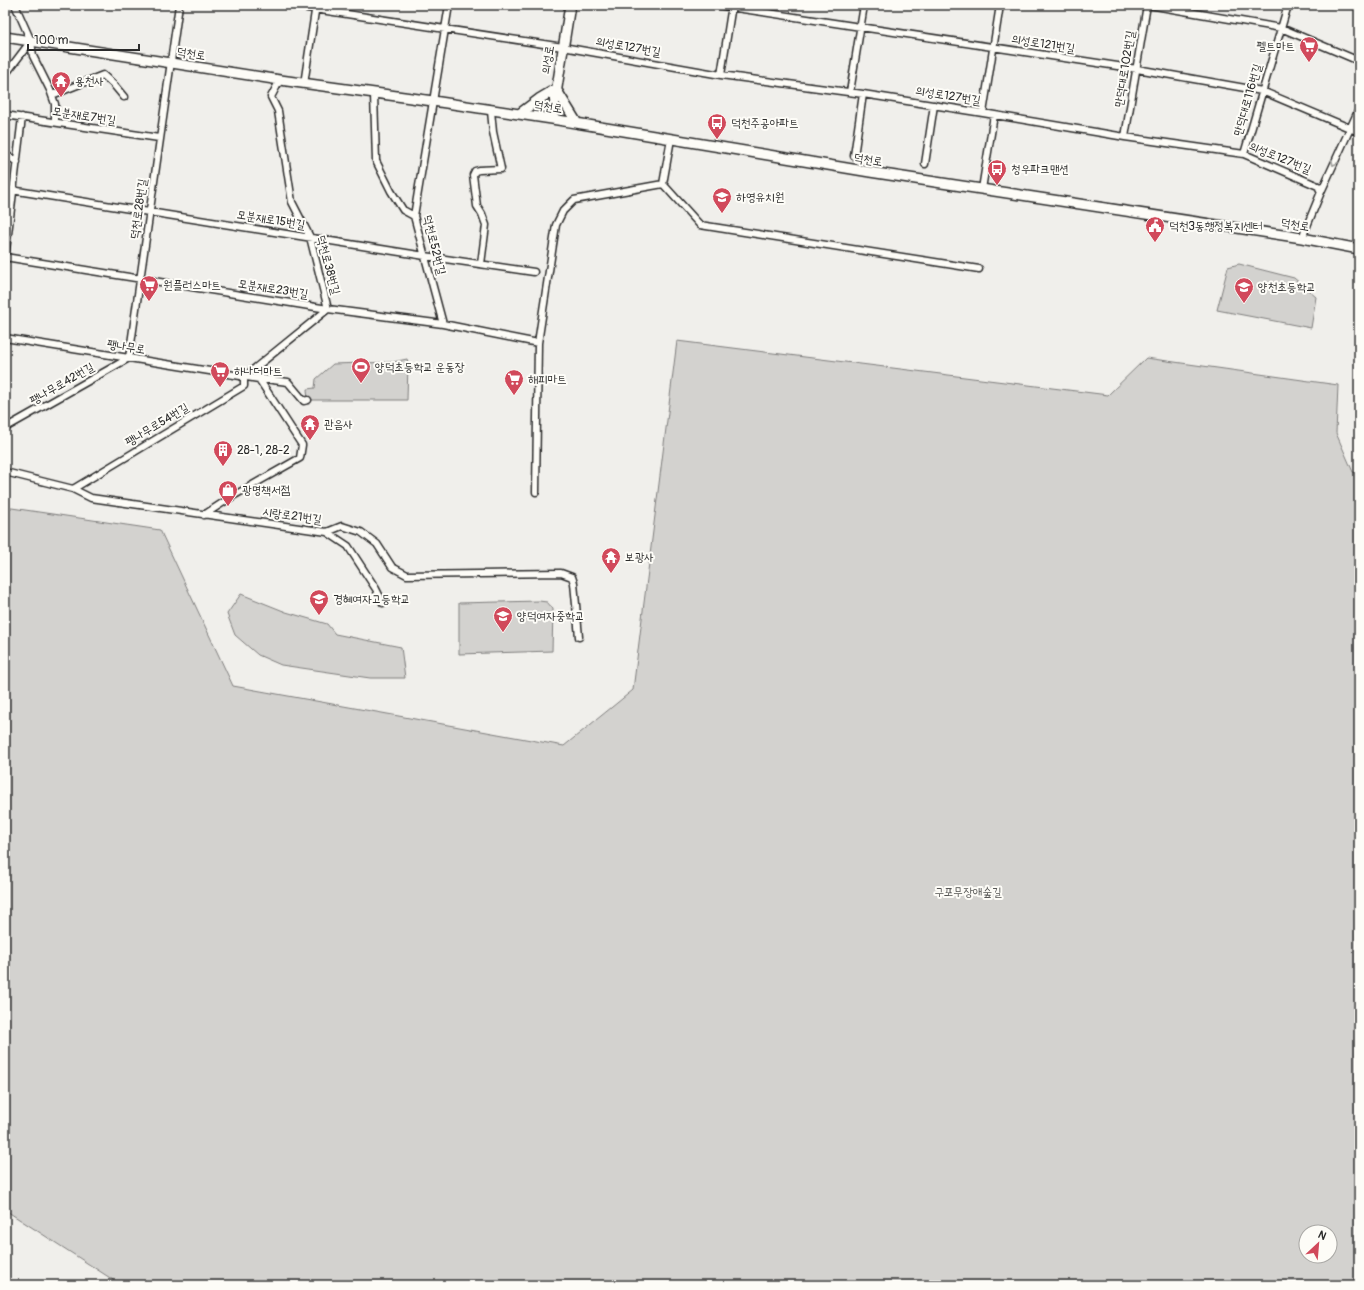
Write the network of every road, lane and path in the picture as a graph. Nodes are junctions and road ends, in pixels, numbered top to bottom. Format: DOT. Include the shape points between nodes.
graph roads {
  1 [pos="15,5"];
  2 [pos="179,5"];
  3 [pos="288,5"];
  4 [pos="449,5"];
  5 [pos="570,5"];
  6 [pos="716,5"];
  7 [pos="864,5"];
  8 [pos="1000,5"];
  9 [pos="1148,5"];
  10 [pos="1288,5"];
  11 [pos="732,6"];
  12 [pos="316,7"];
  13 [pos="861,27"];
  14 [pos="1281,28"];
  15 [pos="446,29"];
  16 [pos="5,37"];
  17 [pos="31,41"];
  18 [pos="562,47"];
  19 [pos="994,47"];
  20 [pos="1359,61"];
  21 [pos="170,63"];
  22 [pos="1137,69"];
  23 [pos="5,75"];
  24 [pos="721,75"];
  25 [pos="280,80"];
  26 [pos="304,84"];
  27 [pos="556,89"];
  28 [pos="1262,91"];
  29 [pos="850,92"];
  30 [pos="374,94"];
  31 [pos="863,94"];
  32 [pos="52,95"];
  33 [pos="124,97"];
  34 [pos="433,101"];
  35 [pos="934,105"];
  36 [pos="1359,109"];
  37 [pos="491,111"];
  38 [pos="983,113"];
  39 [pos="519,114"];
  40 [pos="994,114"];
  41 [pos="5,115"];
  42 [pos="22,117"];
  43 [pos="552,119"];
  44 [pos="55,122"];
  45 [pos="577,123"];
  46 [pos="1350,128"];
  47 [pos="1359,132"];
  48 [pos="1125,137"];
  49 [pos="160,138"];
  50 [pos="671,139"];
  51 [pos="5,154"];
  52 [pos="1244,154"];
  53 [pos="854,156"];
  54 [pos="16,162"];
  55 [pos="925,164"];
  56 [pos="663,184"];
  57 [pos="5,189"];
  58 [pos="982,189"];
  59 [pos="13,190"];
  60 [pos="1321,192"];
  61 [pos="149,212"];
  62 [pos="414,216"];
  63 [pos="310,237"];
  64 [pos="1302,238"];
  65 [pos="1359,249"];
  66 [pos="425,256"];
  67 [pos="5,258"];
  68 [pos="481,264"];
  69 [pos="979,269"];
  70 [pos="534,272"];
  71 [pos="140,279"];
  72 [pos="328,309"];
  73 [pos="443,324"];
  74 [pos="5,338"];
  75 [pos="538,343"];
  76 [pos="129,358"];
  77 [pos="244,377"];
  78 [pos="308,400"];
  79 [pos="5,428"];
  80 [pos="5,472"];
  81 [pos="73,488"];
  82 [pos="536,492"];
  83 [pos="204,515"];
  84 [pos="327,532"];
  85 [pos="384,603"];
  86 [pos="579,637"];
  1 -- 17 [label="street"];
  2 -- 21 [label="street, 덕천로28번길"];
  3 -- 12 [label="street, 의성로127번길"];
  4 -- 15 [label="street, 덕천로52번길"];
  5 -- 18 [label="main road, 의성로"];
  6 -- 11 [label="street, 의성로121번길"];
  7 -- 13 [label="street"];
  8 -- 19 [label="street"];
  9 -- 14 [label="street"];
  9 -- 22 [label="street, 만덕대로102번길"];
  10 -- 14 [label="street, 만덕대로116번길"];
  11 -- 13 [label="street, 의성로121번길"];
  11 -- 24 [label="street"];
  12 -- 15 [label="street, 의성로127번길"];
  12 -- 26 [label="street"];
  13 -- 19 [label="street, 의성로121번길"];
  13 -- 29 [label="street"];
  14 -- 20 [label="street"];
  14 -- 28 [label="street, 만덕대로116번길"];
  15 -- 18 [label="street, 의성로127번길"];
  15 -- 34 [label="street, 덕천로52번길"];
  16 -- 17 [label="main road, 덕천로"];
  17 -- 21 [label="main road, 덕천로"];
  17 -- 23 [label="street"];
  17 -- 32 [label="street" via="34,56"];
  18 -- 24 [label="street, 의성로127번길"];
  18 -- 27 [label="main road, 의성로"];
  19 -- 22 [label="street, 의성로121번길"];
  19 -- 38 [label="street"];
  21 -- 25 [label="main road, 덕천로"];
  21 -- 49 [label="street, 덕천로28번길"];
  22 -- 28 [label="street, 의성로121번길"];
  22 -- 48 [label="street, 만덕대로102번길"];
  24 -- 29 [label="street, 의성로127번길"];
  25 -- 26 [label="main road, 덕천로"];
  25 -- 63 [label="street, 덕천로38번길" via="271,97 278,111 292,202"];
  26 -- 30 [label="main road, 덕천로"];
  27 -- 39 [label="main road"];
  27 -- 43 [label="main road, 의성로"];
  27 -- 45 [label="main road"];
  28 -- 46 [label="street, 의성로121번길"];
  28 -- 52 [label="street, 만덕대로116번길"];
  29 -- 31 [label="street, 의성로127번길"];
  30 -- 34 [label="main road, 덕천로"];
  30 -- 62 [label="street" via="376,161 403,210"];
  31 -- 35 [label="street, 의성로127번길"];
  31 -- 53 [label="street"];
  32 -- 33 [label="street" via="103,75"];
  32 -- 44 [label="street"];
  34 -- 37 [label="main road, 덕천로"];
  34 -- 62 [label="street, 덕천로52번길"];
  35 -- 38 [label="street, 의성로127번길"];
  35 -- 55 [label="street"];
  36 -- 46 [label="street"];
  37 -- 39 [label="main road, 덕천로"];
  37 -- 68 [label="street" via="501,169 479,170 473,175 477,206 486,225"];
  38 -- 40 [label="street, 의성로127번길"];
  39 -- 43 [label="main road, 덕천로"];
  40 -- 48 [label="street, 의성로127번길"];
  40 -- 58 [label="street"];
  41 -- 42 [label="street, 모분재로7번길"];
  42 -- 44 [label="street, 모분재로7번길"];
  42 -- 54 [label="street"];
  43 -- 45 [label="main road, 덕천로"];
  44 -- 49 [label="street, 모분재로7번길"];
  45 -- 50 [label="main road, 덕천로"];
  46 -- 47 [label="street, 의성로121번길"];
  46 -- 60 [label="street, one-way"];
  48 -- 52 [label="street, 의성로127번길"];
  49 -- 61 [label="street, 덕천로28번길"];
  50 -- 56 [label="street"];
  50 -- 58 [label="main road, 덕천로"];
  51 -- 54 [label="street"];
  52 -- 60 [label="street, 의성로127번길" via="1318,186"];
  54 -- 59 [label="street"];
  56 -- 69 [label="street" via="700,225"];
  56 -- 75 [label="street" via="574,200 563,211 556,225"];
  57 -- 59 [label="street, 모분재로15번길"];
  58 -- 64 [label="main road, 덕천로"];
  59 -- 61 [label="street, 모분재로15번길"];
  59 -- 67 [label="street"];
  60 -- 64 [label="street"];
  61 -- 63 [label="street, 모분재로15번길"];
  61 -- 71 [label="street, 덕천로28번길"];
  62 -- 66 [label="street, 덕천로52번길"];
  63 -- 66 [label="street, 모분재로15번길"];
  63 -- 72 [label="street, 덕천로38번길"];
  64 -- 65 [label="main road, 덕천로"];
  66 -- 68 [label="street, 모분재로15번길"];
  66 -- 73 [label="street, 덕천로52번길"];
  67 -- 71 [label="street, 모분재로23번길"];
  68 -- 70 [label="street, 모분재로15번길"];
  71 -- 72 [label="street, 모분재로23번길"];
  71 -- 76 [label="street, 덕천로28번길"];
  72 -- 73 [label="street, 모분재로23번길"];
  72 -- 77 [label="street, 덕천로38번길"];
  73 -- 75 [label="street, 모분재로23번길"];
  74 -- 76 [label="street, 팽나무로"];
  75 -- 82 [label="street"];
  76 -- 77 [label="street, 팽나무로"];
  76 -- 79 [label="street, 팽나무로42번길"];
  77 -- 78 [label="street, 팽나무로" via="288,382 304,401"];
  77 -- 81 [label="street, 팽나무로54번길" via="244,386"];
  77 -- 83 [label="street, 팽나무로" via="259,379 302,445 300,458"];
  80 -- 81 [label="street, 시랑로21번길"];
  81 -- 83 [label="street, 시랑로21번길" via="91,498"];
  83 -- 84 [label="street, 시랑로21번길"];
  84 -- 85 [label="street" via="348,546"];
  84 -- 86 [label="street, 시랑로21번길" via="342,526 361,532 377,544 392,567 407,575 561,573 572,577"];
}
